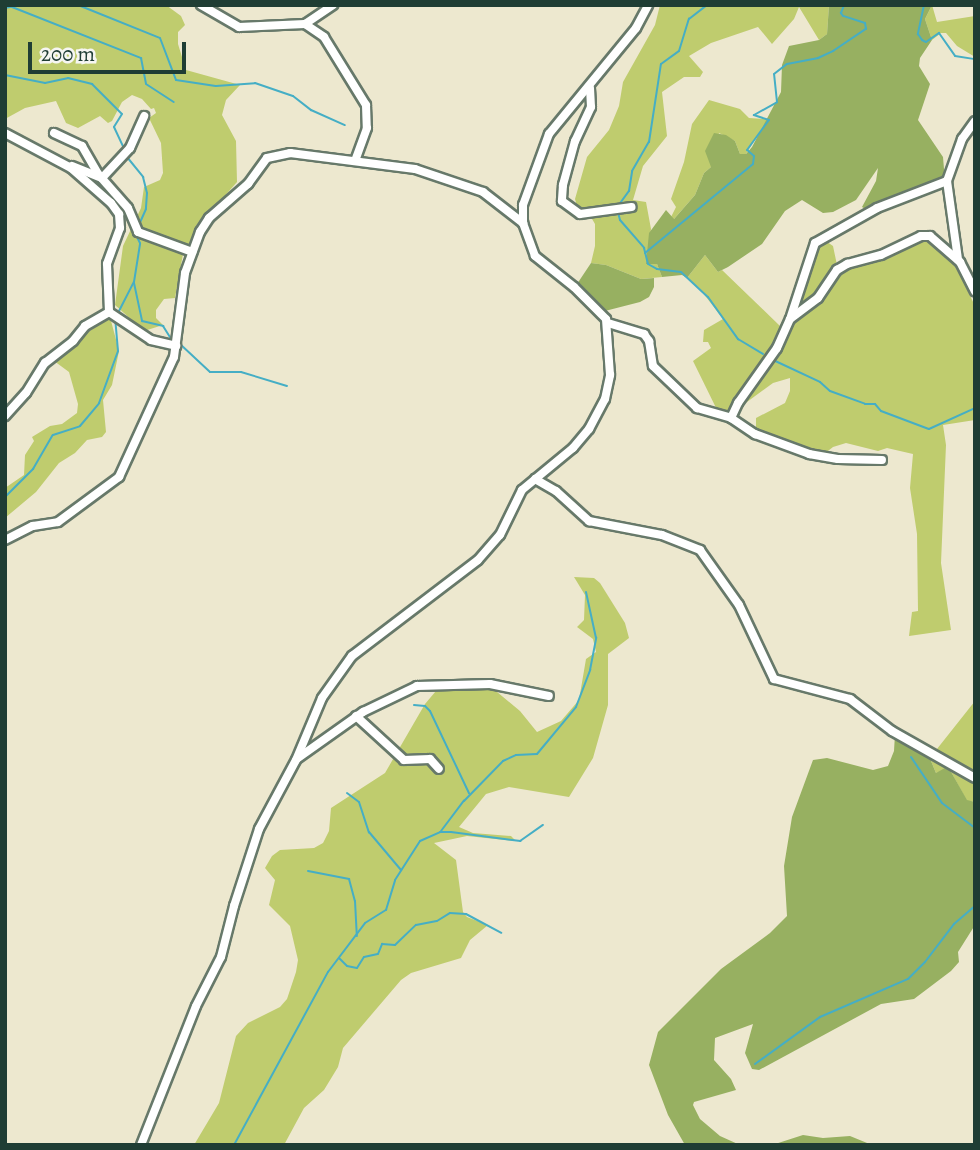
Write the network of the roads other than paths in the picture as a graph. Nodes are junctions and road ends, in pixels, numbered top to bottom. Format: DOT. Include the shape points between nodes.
graph roads {
  1 [pos="201,5"];
  2 [pos="332,5"];
  3 [pos="648,5"];
  4 [pos="305,24"];
  5 [pos="590,88"];
  6 [pos="144,116"];
  7 [pos="975,121"];
  8 [pos="5,133"];
  9 [pos="54,133"];
  10 [pos="355,162"];
  11 [pos="65,164"];
  12 [pos="102,178"];
  13 [pos="947,181"];
  14 [pos="632,207"];
  15 [pos="523,223"];
  16 [pos="192,252"];
  17 [pos="958,260"];
  18 [pos="975,291"];
  19 [pos="109,312"];
  20 [pos="790,318"];
  21 [pos="608,323"];
  22 [pos="176,346"];
  23 [pos="5,416"];
  24 [pos="731,418"];
  25 [pos="882,460"];
  26 [pos="534,480"];
  27 [pos="5,540"];
  28 [pos="549,696"];
  29 [pos="356,716"];
  30 [pos="296,760"];
  31 [pos="439,769"];
  32 [pos="975,778"];
  33 [pos="141,1145"];
  1 -- 4 [label="street" via="239,27"];
  2 -- 4 [label="street"];
  3 -- 5 [label="street" via="640,23"];
  4 -- 10 [label="street" via="329,43 365,101 368,128"];
  5 -- 14 [label="street" via="591,107 575,141 562,201 580,214"];
  5 -- 15 [label="street" via="546,139 526,194"];
  6 -- 12 [label="street" via="130,148"];
  7 -- 13 [label="street" via="962,139"];
  8 -- 11 [label="street"];
  9 -- 12 [label="street" via="82,146"];
  10 -- 15 [label="street" via="403,166 464,184 493,198"];
  10 -- 16 [label="street" via="290,153 270,157 260,164 244,190 205,222"];
  11 -- 12 [label="street"];
  11 -- 19 [label="street" via="119,214 120,228 107,264"];
  12 -- 16 [label="street" via="128,208 139,233"];
  13 -- 17 [label="street"];
  13 -- 20 [label="street" via="881,206 818,240"];
  15 -- 21 [label="street" via="538,259 600,309"];
  16 -- 22 [label="street"];
  17 -- 18 [label="street"];
  17 -- 20 [label="street" via="937,240 921,236 881,255 844,265 818,298"];
  19 -- 22 [label="street" via="151,341"];
  19 -- 23 [label="street" via="85,326 45,363"];
  20 -- 24 [label="street" via="777,348"];
  21 -- 24 [label="street" via="645,334 656,368 697,408"];
  21 -- 26 [label="street" via="610,375 605,399 585,435"];
  22 -- 27 [label="street" via="172,365 116,481 58,522 33,526"];
  24 -- 25 [label="street" via="755,434 809,454"];
  26 -- 30 [label="street" via="522,490 500,535 478,560 348,660 319,703"];
  26 -- 32 [label="street" via="556,491 589,521 662,535 700,550 739,605 774,679 850,699 892,731"];
  28 -- 29 [label="street" via="490,684 419,685"];
  29 -- 30 [label="street"];
  29 -- 31 [label="street" via="404,760 430,759"];
  30 -- 33 [label="street" via="259,830 221,957 196,1006"];
}
